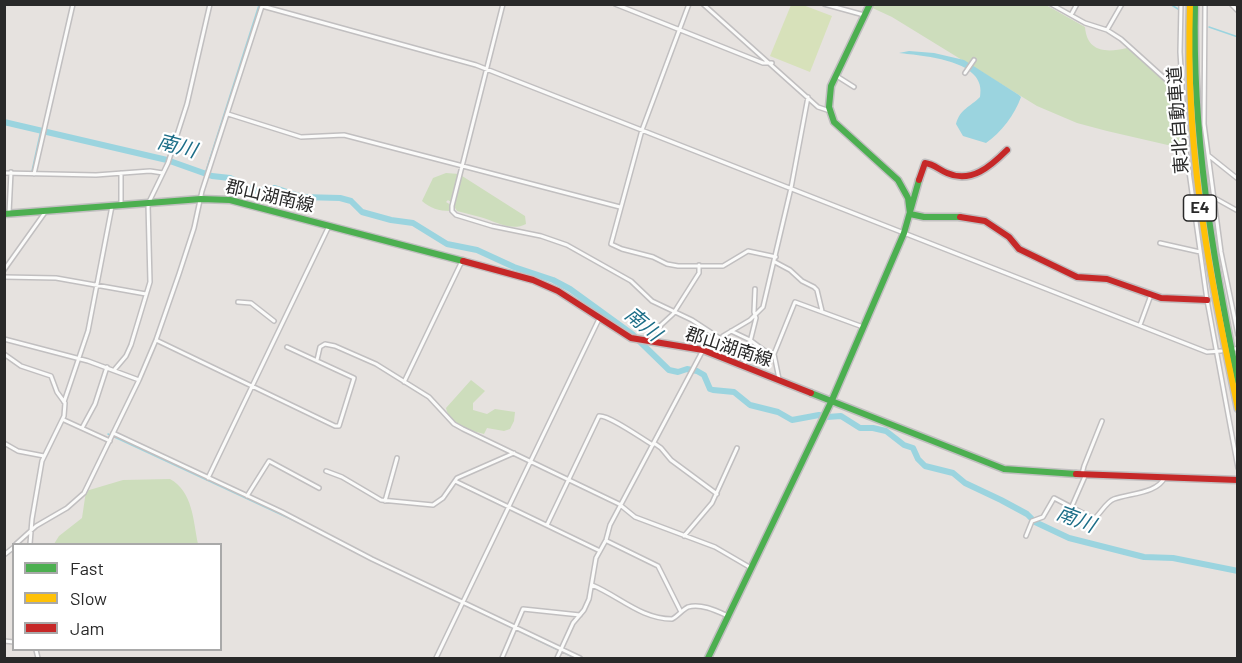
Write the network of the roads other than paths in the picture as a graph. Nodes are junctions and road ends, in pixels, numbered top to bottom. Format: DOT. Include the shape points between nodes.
graph roads {
  1 [pos="73,4"];
  2 [pos="210,4"];
  3 [pos="503,4"];
  4 [pos="615,4"];
  5 [pos="689,4"];
  6 [pos="703,4"];
  7 [pos="824,4"];
  8 [pos="870,4"];
  9 [pos="1052,4"];
  10 [pos="1077,4"];
  11 [pos="1122,4"];
  12 [pos="1181,4"];
  13 [pos="1190,4"];
  14 [pos="1195,4"];
  15 [pos="1205,4"];
  16 [pos="1231,4"];
  17 [pos="263,5"];
  18 [pos="1238,11"];
  19 [pos="864,15"];
  20 [pos="1071,15"];
  21 [pos="680,30"];
  22 [pos="1107,30"];
  23 [pos="974,60"];
  24 [pos="772,63"];
  25 [pos="486,69"];
  26 [pos="965,74"];
  27 [pos="836,75"];
  28 [pos="854,87"];
  29 [pos="1182,94"];
  30 [pos="808,97"];
  31 [pos="830,111"];
  32 [pos="228,114"];
  33 [pos="642,130"];
  34 [pos="1007,150"];
  35 [pos="1207,153"];
  36 [pos="462,166"];
  37 [pos="11,172"];
  38 [pos="4,173"];
  39 [pos="121,173"];
  40 [pos="163,173"];
  41 [pos="34,174"];
  42 [pos="1238,179"];
  43 [pos="791,188"];
  44 [pos="1213,197"];
  45 [pos="201,199"];
  46 [pos="149,203"];
  47 [pos="121,205"];
  48 [pos="112,206"];
  49 [pos="620,207"];
  50 [pos="46,211"];
  51 [pos="1238,211"];
  52 [pos="7,214"];
  53 [pos="910,214"];
  54 [pos="329,226"];
  55 [pos="904,233"];
  56 [pos="1160,243"];
  57 [pos="1200,252"];
  58 [pos="776,257"];
  59 [pos="462,261"];
  60 [pos="775,262"];
  61 [pos="699,266"];
  62 [pos="4,270"];
  63 [pos="4,277"];
  64 [pos="98,286"];
  65 [pos="755,289"];
  66 [pos="146,294"];
  67 [pos="1151,295"];
  68 [pos="1207,300"];
  69 [pos="238,302"];
  70 [pos="822,311"];
  71 [pos="674,312"];
  72 [pos="756,315"];
  73 [pos="600,317"];
  74 [pos="274,321"];
  75 [pos="1140,325"];
  76 [pos="863,327"];
  77 [pos="731,331"];
  78 [pos="1238,335"];
  79 [pos="4,339"];
  80 [pos="721,339"];
  81 [pos="156,340"];
  82 [pos="751,341"];
  83 [pos="655,342"];
  84 [pos="287,347"];
  85 [pos="704,350"];
  86 [pos="1219,351"];
  87 [pos="4,354"];
  88 [pos="715,355"];
  89 [pos="774,357"];
  90 [pos="79,358"];
  91 [pos="317,360"];
  92 [pos="744,366"];
  93 [pos="107,367"];
  94 [pos="115,369"];
  95 [pos="139,380"];
  96 [pos="779,380"];
  97 [pos="404,382"];
  98 [pos="1238,382"];
  99 [pos="252,387"];
  100 [pos="832,400"];
  101 [pos="64,402"];
  102 [pos="1238,409"];
  103 [pos="64,420"];
  104 [pos="1102,421"];
  105 [pos="82,428"];
  106 [pos="113,433"];
  107 [pos="110,441"];
  108 [pos="4,443"];
  109 [pos="654,444"];
  110 [pos="737,448"];
  111 [pos="514,453"];
  112 [pos="44,456"];
  113 [pos="397,458"];
  114 [pos="531,461"];
  115 [pos="1238,468"];
  116 [pos="326,471"];
  117 [pos="1084,474"];
  118 [pos="1166,477"];
  119 [pos="207,479"];
  120 [pos="568,479"];
  121 [pos="1238,480"];
  122 [pos="455,481"];
  123 [pos="319,488"];
  124 [pos="717,494"];
  125 [pos="247,496"];
  126 [pos="385,501"];
  127 [pos="621,506"];
  128 [pos="1072,506"];
  129 [pos="509,507"];
  130 [pos="547,525"];
  131 [pos="30,532"];
  132 [pos="684,536"];
  133 [pos="1026,536"];
  134 [pos="606,540"];
  135 [pos="18,543"];
  136 [pos="30,543"];
  137 [pos="600,552"];
  138 [pos="751,568"];
  139 [pos="592,585"];
  140 [pos="463,603"];
  141 [pos="681,612"];
  142 [pos="580,615"];
  143 [pos="728,616"];
  144 [pos="515,627"];
  145 [pos="562,650"];
  146 [pos="436,658"];
  147 [pos="502,658"];
  148 [pos="557,658"];
  149 [pos="580,658"];
  150 [pos="708,658"];
  1 -- 41 [label="street"];
  2 -- 40 [label="street" via="187,104"];
  3 -- 25 [label="street"];
  4 -- 21 [label="street"];
  5 -- 21 [label="street"];
  6 -- 24 [label="street"];
  7 -- 19 [label="street"];
  8 -- 19 [label="main road"];
  9 -- 20 [label="street"];
  10 -- 20 [label="street"];
  11 -- 22 [label="street"];
  12 -- 29 [label="street"];
  13 -- 102 [label="main road, 東北自動車道 / E4" via="1189,82 1196,171"];
  14 -- 98 [label="main road, 東北自動車道 / E4" via="1195,93 1202,170"];
  15 -- 35 [label="street" via="1203,107"];
  16 -- 18 [label="street"];
  17 -- 25 [label="street"];
  17 -- 32 [label="street"];
  19 -- 27 [label="main road"];
  20 -- 22 [label="street"];
  21 -- 24 [label="street" via="763,63"];
  21 -- 33 [label="street"];
  22 -- 29 [label="street"];
  23 -- 26 [label="street"];
  24 -- 30 [label="street"];
  25 -- 33 [label="street"];
  25 -- 36 [label="street"];
  27 -- 28 [label="street"];
  27 -- 31 [label="main road" via="829,93"];
  29 -- 57 [label="street"];
  30 -- 31 [label="street" via="821,109"];
  30 -- 43 [label="street"];
  31 -- 53 [label="main road" via="834,122 898,180 908,198"];
  32 -- 36 [label="street" via="297,136 344,135"];
  32 -- 45 [label="street"];
  33 -- 43 [label="street"];
  33 -- 49 [label="street"];
  34 -- 53 [label="main road" via="990,168 972,176 955,176 925,163"];
  35 -- 42 [label="street"];
  35 -- 44 [label="street"];
  36 -- 49 [label="street"];
  36 -- 71 [label="street" via="451,208 454,215 567,245 631,281 652,301"];
  37 -- 38 [label="street"];
  37 -- 41 [label="street"];
  37 -- 52 [label="street"];
  39 -- 40 [label="street"];
  39 -- 41 [label="street"];
  39 -- 47 [label="street"];
  40 -- 46 [label="street"];
  43 -- 55 [label="street"];
  43 -- 58 [label="street"];
  44 -- 51 [label="street"];
  44 -- 78 [label="street"];
  45 -- 46 [label="main road, 郡山湖南線"];
  45 -- 54 [label="main road, 郡山湖南線" via="230,200"];
  45 -- 81 [label="street"];
  46 -- 47 [label="main road, 郡山湖南線"];
  46 -- 66 [label="street" via="150,282"];
  47 -- 48 [label="main road, 郡山湖南線"];
  48 -- 50 [label="main road, 郡山湖南線"];
  48 -- 64 [label="street"];
  49 -- 61 [label="street" via="613,247 670,265"];
  50 -- 52 [label="main road, 郡山湖南線"];
  50 -- 62 [label="street"];
  53 -- 55 [label="main road"];
  53 -- 67 [label="main road" via="980,219 1027,254 1077,277 1107,279"];
  54 -- 59 [label="main road, 郡山湖南線"];
  54 -- 99 [label="street"];
  55 -- 75 [label="street"];
  55 -- 76 [label="main road"];
  56 -- 57 [label="street"];
  57 -- 68 [label="street"];
  58 -- 60 [label="street"];
  58 -- 61 [label="street" via="750,251 726,265"];
  59 -- 73 [label="main road, 郡山湖南線" via="544,284"];
  59 -- 97 [label="street"];
  60 -- 70 [label="street" via="817,290"];
  60 -- 72 [label="street" via="763,307"];
  61 -- 71 [label="street" via="699,273"];
  63 -- 64 [label="street" via="56,278"];
  64 -- 66 [label="street"];
  64 -- 90 [label="street"];
  65 -- 72 [label="street"];
  66 -- 94 [label="street" via="131,345"];
  67 -- 68 [label="main road"];
  67 -- 75 [label="street"];
  68 -- 86 [label="street"];
  69 -- 74 [label="street" via="252,304"];
  70 -- 76 [label="street"];
  70 -- 89 [label="street" via="795,302"];
  71 -- 80 [label="street"];
  71 -- 83 [label="street" via="661,325"];
  72 -- 77 [label="street"];
  72 -- 82 [label="street"];
  73 -- 83 [label="main road, 郡山湖南線" via="632,338"];
  73 -- 114 [label="street"];
  75 -- 86 [label="street" via="1207,352"];
  76 -- 100 [label="main road"];
  77 -- 80 [label="street"];
  77 -- 82 [label="street"];
  79 -- 90 [label="street"];
  80 -- 88 [label="street"];
  81 -- 95 [label="street"];
  81 -- 99 [label="street"];
  82 -- 89 [label="street"];
  82 -- 92 [label="street"];
  83 -- 85 [label="main road, 郡山湖南線"];
  84 -- 91 [label="street"];
  85 -- 88 [label="main road, 郡山湖南線"];
  85 -- 109 [label="street"];
  86 -- 115 [label="street"];
  87 -- 101 [label="street" via="21,366 51,376"];
  88 -- 92 [label="main road, 郡山湖南線"];
  89 -- 96 [label="street"];
  90 -- 93 [label="street"];
  90 -- 101 [label="street"];
  91 -- 97 [label="street" via="322,345 335,346 376,364"];
  91 -- 99 [label="street" via="355,380 339,426"];
  92 -- 96 [label="main road, 郡山湖南線"];
  93 -- 94 [label="street"];
  93 -- 105 [label="street" via="97,400"];
  94 -- 95 [label="street"];
  95 -- 106 [label="street"];
  96 -- 100 [label="main road, 郡山湖南線"];
  97 -- 111 [label="street" via="429,398 454,424"];
  99 -- 119 [label="street"];
  100 -- 117 [label="main road, 郡山湖南線" via="1004,469"];
  100 -- 138 [label="main road"];
  101 -- 103 [label="street"];
  103 -- 105 [label="street"];
  103 -- 112 [label="street"];
  104 -- 117 [label="street"];
  105 -- 107 [label="street"];
  106 -- 107 [label="street"];
  106 -- 119 [label="street"];
  107 -- 131 [label="street" via="78,500"];
  108 -- 112 [label="street" via="18,452"];
  109 -- 120 [label="street" via="600,416"];
  109 -- 124 [label="street"];
  109 -- 127 [label="street"];
  110 -- 124 [label="street"];
  111 -- 114 [label="street"];
  111 -- 122 [label="street"];
  112 -- 131 [label="street"];
  113 -- 126 [label="street"];
  114 -- 120 [label="street"];
  114 -- 129 [label="street"];
  116 -- 126 [label="street"];
  117 -- 118 [label="main road, 郡山湖南線"];
  117 -- 128 [label="street"];
  118 -- 121 [label="main road, 郡山湖南線"];
  118 -- 128 [label="street" via="1154,487 1112,500 1095,518"];
  119 -- 125 [label="street"];
  120 -- 127 [label="street"];
  120 -- 130 [label="street"];
  122 -- 126 [label="street" via="436,504"];
  122 -- 129 [label="street"];
  123 -- 125 [label="street" via="269,461"];
  124 -- 132 [label="street"];
  125 -- 140 [label="street"];
  127 -- 132 [label="street" via="634,517"];
  127 -- 134 [label="street"];
  128 -- 133 [label="street" via="1054,498 1043,517 1032,521"];
  129 -- 130 [label="street"];
  129 -- 140 [label="street"];
  130 -- 137 [label="street"];
  131 -- 135 [label="street"];
  131 -- 136 [label="street"];
  132 -- 138 [label="street" via="724,551"];
  134 -- 137 [label="street"];
  134 -- 141 [label="street" via="658,566"];
  137 -- 139 [label="street"];
  138 -- 143 [label="main road"];
  139 -- 141 [label="street" via="645,614 669,620"];
  139 -- 142 [label="street"];
  140 -- 144 [label="street"];
  140 -- 146 [label="street"];
  141 -- 143 [label="street" via="691,607 704,608"];
  142 -- 144 [label="street" via="523,609"];
  142 -- 145 [label="street"];
  143 -- 150 [label="main road"];
  144 -- 145 [label="street"];
  144 -- 147 [label="street"];
  145 -- 148 [label="street"];
  145 -- 149 [label="street"];
}
